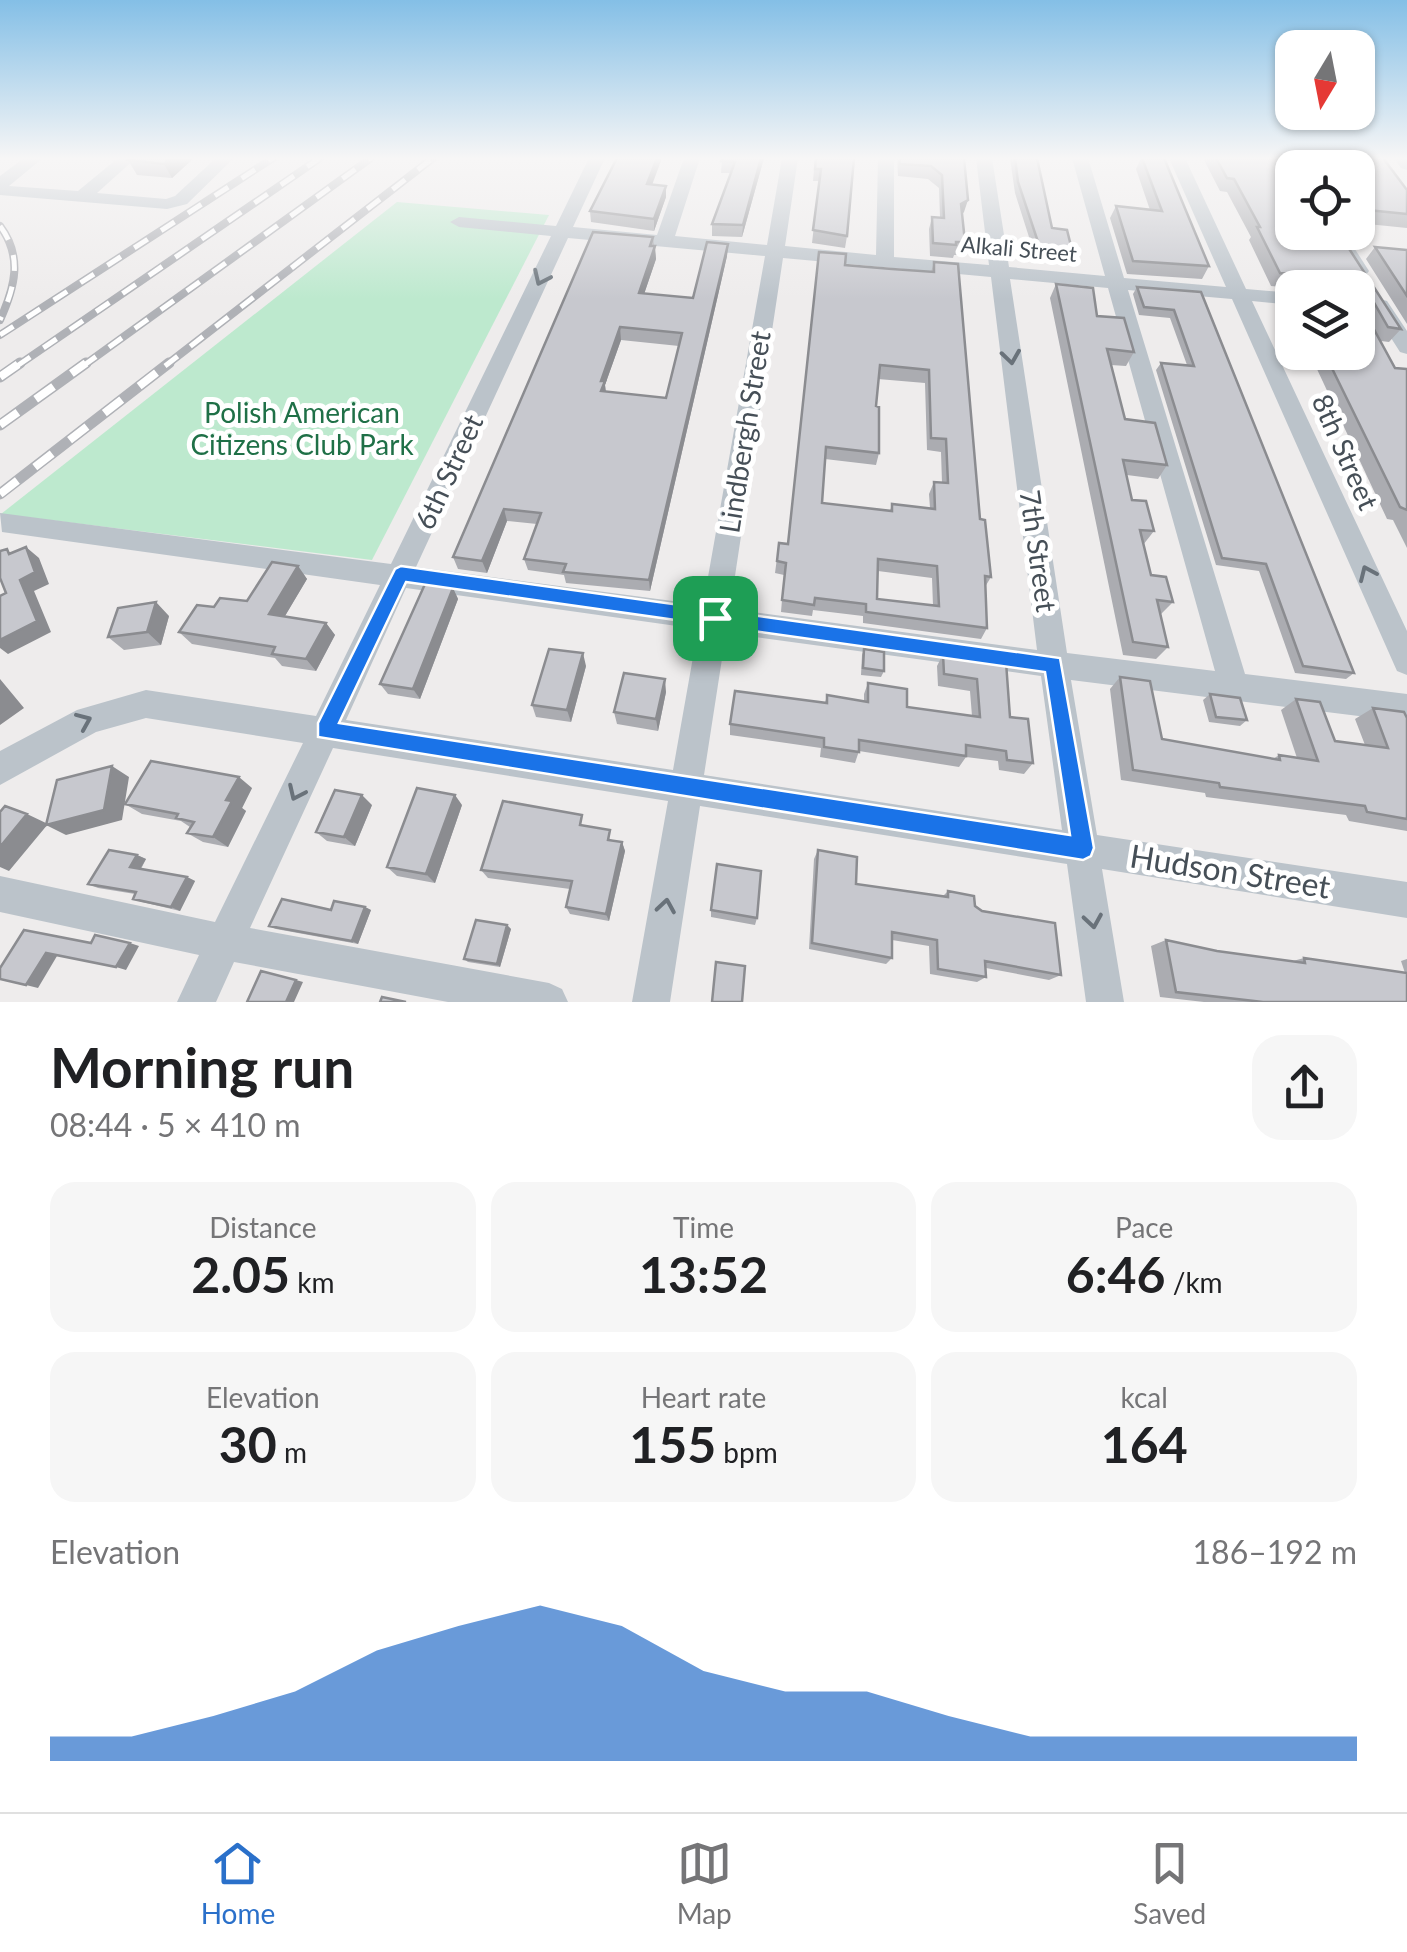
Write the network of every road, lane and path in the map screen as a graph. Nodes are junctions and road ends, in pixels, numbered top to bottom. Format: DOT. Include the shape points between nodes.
graph roads {
  1 [pos="575,205"];
  2 [pos="676,205"];
  3 [pos="782,205"];
  4 [pos="886,205"];
  5 [pos="991,205"];
  6 [pos="1094,205"];
  7 [pos="1200,205"];
  8 [pos="459,222"];
  9 [pos="562,232"];
  10 [pos="664,241"];
  11 [pos="1346,250"];
  12 [pos="774,252"];
  13 [pos="885,262"];
  14 [pos="1000,272"];
  15 [pos="1118,283"];
  16 [pos="1241,294"];
  17 [pos="1275,297"];
  18 [pos="1375,307"];
  19 [pos="1382,308"];
  20 [pos="1407,310"];
  21 [pos="1407,347"];
  22 [pos="2,522"];
  23 [pos="401,574"];
  24 [pos="715,618"];
  25 [pos="1407,662"];
  26 [pos="1054,664"];
  27 [pos="1234,686"];
  28 [pos="1407,708"];
  29 [pos="326,730"];
  30 [pos="0,769"];
  31 [pos="685,786"];
  32 [pos="1083,848"];
  33 [pos="0,894"];
  34 [pos="1407,900"];
  35 [pos="226,942"];
  36 [pos="196,1002"];
  37 [pos="549,1002"];
  38 [pos="652,1002"];
  39 [pos="1105,1002"];
  1 -- 9 [label="street, 6th Street"];
  2 -- 10 [label="street"];
  3 -- 12 [label="street, Lindbergh Street"];
  4 -- 13 [label="street"];
  5 -- 14 [label="street, 7th Street"];
  6 -- 15 [label="street"];
  7 -- 16 [label="street, 8th Street"];
  8 -- 9 [label="street, Alkali Street"];
  9 -- 10 [label="street, Alkali Street"];
  9 -- 23 [label="street, 6th Street, one-way"];
  10 -- 12 [label="street, Alkali Street"];
  11 -- 19 [label="street"];
  12 -- 13 [label="street, Alkali Street"];
  12 -- 24 [label="street, Lindbergh Street"];
  13 -- 14 [label="street, Alkali Street"];
  14 -- 15 [label="street, Alkali Street"];
  14 -- 26 [label="street, 7th Street, one-way"];
  15 -- 16 [label="street, Alkali Street"];
  15 -- 27 [label="street"];
  16 -- 17 [label="street, Alkali Street"];
  25 -- 16 [label="street, 8th Street, one-way"];
  18 -- 19 [label="street"];
  19 -- 20 [label="street"];
  19 -- 21 [label="street"];
  22 -- 23 [label="street"];
  23 -- 24 [label="street"];
  23 -- 29 [label="street, 6th Street"];
  24 -- 26 [label="street"];
  24 -- 31 [label="street, Lindbergh Street"];
  26 -- 27 [label="street"];
  26 -- 32 [label="street, 7th Street"];
  27 -- 28 [label="street"];
  30 -- 29 [label="street, Hudson Street, one-way" via="86,719 146,704"];
  29 -- 31 [label="street, Hudson Street"];
  29 -- 35 [label="street, 6th Street, one-way"];
  31 -- 32 [label="street, Hudson Street"];
  38 -- 31 [label="street, Lindbergh Street, one-way"];
  32 -- 34 [label="street, Hudson Street"];
  32 -- 39 [label="street, 7th Street, one-way"];
  33 -- 35 [label="street"];
  35 -- 36 [label="street, 6th Street"];
  35 -- 37 [label="street"];
}
